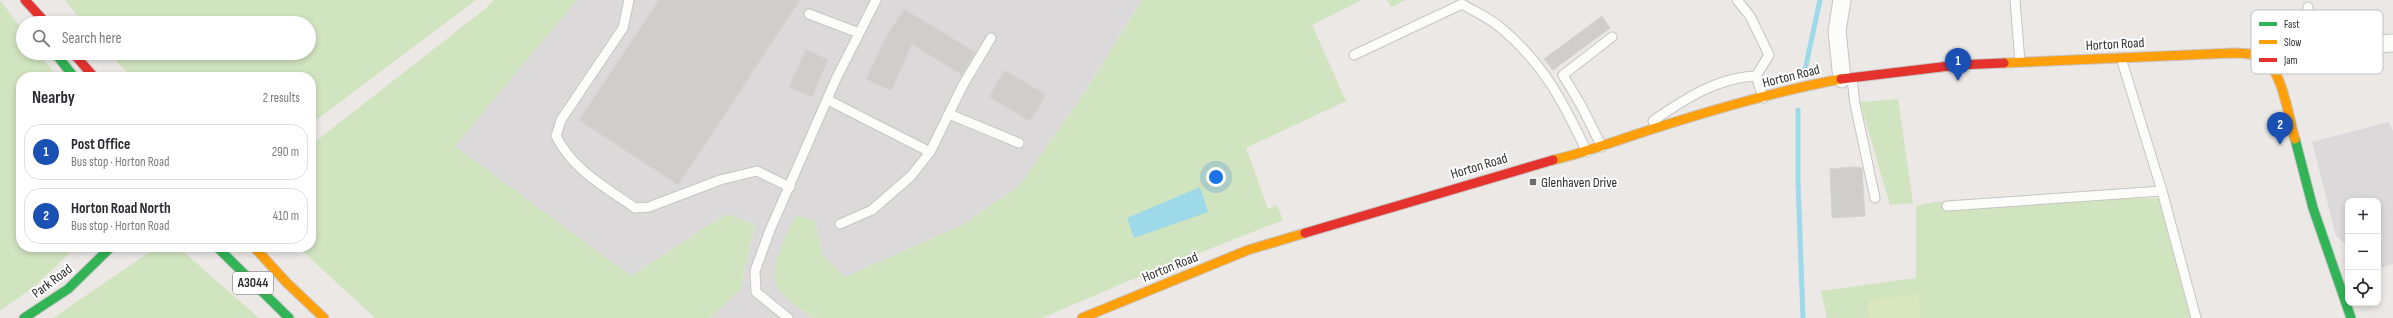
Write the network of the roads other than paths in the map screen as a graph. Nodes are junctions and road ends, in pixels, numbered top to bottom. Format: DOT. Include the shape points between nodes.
graph roads {
  1 [pos="18,0"];
  2 [pos="26,0"];
  3 [pos="629,0"];
  4 [pos="876,0"];
  5 [pos="1737,0"];
  6 [pos="1842,0"];
  7 [pos="2015,0"];
  8 [pos="2308,7"];
  9 [pos="2308,10"];
  10 [pos="809,14"];
  11 [pos="26,16"];
  12 [pos="40,16"];
  13 [pos="859,33"];
  14 [pos="1612,37"];
  15 [pos="990,38"];
  16 [pos="2393,43"];
  17 [pos="2383,44"];
  18 [pos="2251,54"];
  19 [pos="1354,55"];
  20 [pos="2121,57"];
  21 [pos="61,60"];
  22 [pos="79,60"];
  23 [pos="2020,62"];
  24 [pos="70,72"];
  25 [pos="90,72"];
  26 [pos="2276,74"];
  27 [pos="1756,76"];
  28 [pos="1847,78"];
  29 [pos="1763,98"];
  30 [pos="828,100"];
  31 [pos="949,114"];
  32 [pos="1633,135"];
  33 [pos="1019,143"];
  34 [pos="1602,147"];
  35 [pos="930,152"];
  36 [pos="1587,152"];
  37 [pos="790,186"];
  38 [pos="2162,191"];
  39 [pos="1875,198"];
  40 [pos="1947,206"];
  41 [pos="840,224"];
  42 [pos="106,252"];
  43 [pos="222,252"];
  44 [pos="259,252"];
  45 [pos="24,318"];
  46 [pos="289,318"];
  47 [pos="324,318"];
  48 [pos="788,318"];
  49 [pos="1082,318"];
  50 [pos="2196,318"];
  51 [pos="2351,318"];
  1 -- 11 [label="street"];
  2 -- 12 [label="street"];
  3 -- 37 [label="lane" via="623,28 561,120 556,136 580,169 636,208 650,207 720,180 757,171"];
  4 -- 13 [label="lane"];
  5 -- 27 [label="lane" via="1750,16 1769,55"];
  6 -- 28 [label="street" via="1837,31"];
  7 -- 23 [label="lane"];
  8 -- 9 [label="lane"];
  10 -- 13 [label="lane"];
  13 -- 30 [label="lane"];
  14 -- 34 [label="lane" via="1563,75"];
  15 -- 31 [label="lane"];
  16 -- 17 [label="street"];
  18 -- 20 [label="street, Horton Road"];
  19 -- 36 [label="lane" via="1462,4 1501,27 1544,70"];
  20 -- 23 [label="street, Horton Road"];
  20 -- 38 [label="lane"];
  21 -- 24 [label="street"];
  22 -- 25 [label="street"];
  23 -- 28 [label="street, Horton Road"];
  26 -- 51 [label="street" via="2313,208"];
  27 -- 29 [label="lane"];
  27 -- 32 [label="lane" via="1739,77 1685,99"];
  28 -- 29 [label="street, Horton Road"];
  28 -- 39 [label="lane"];
  29 -- 32 [label="street, Horton Road"];
  30 -- 35 [label="lane"];
  30 -- 37 [label="lane"];
  31 -- 33 [label="lane"];
  31 -- 35 [label="lane"];
  32 -- 34 [label="street, Horton Road"];
  34 -- 36 [label="street, Horton Road"];
  35 -- 41 [label="lane" via="911,176 872,210"];
  36 -- 49 [label="street, Horton Road" via="1530,166 1248,250"];
  37 -- 48 [label="lane" via="755,271 756,292"];
  38 -- 40 [label="lane"];
  38 -- 50 [label="lane"];
  42 -- 45 [label="street, Park Road" via="68,289"];
  43 -- 46 [label="street, A3044"];
  44 -- 47 [label="street, A3044"];
}
